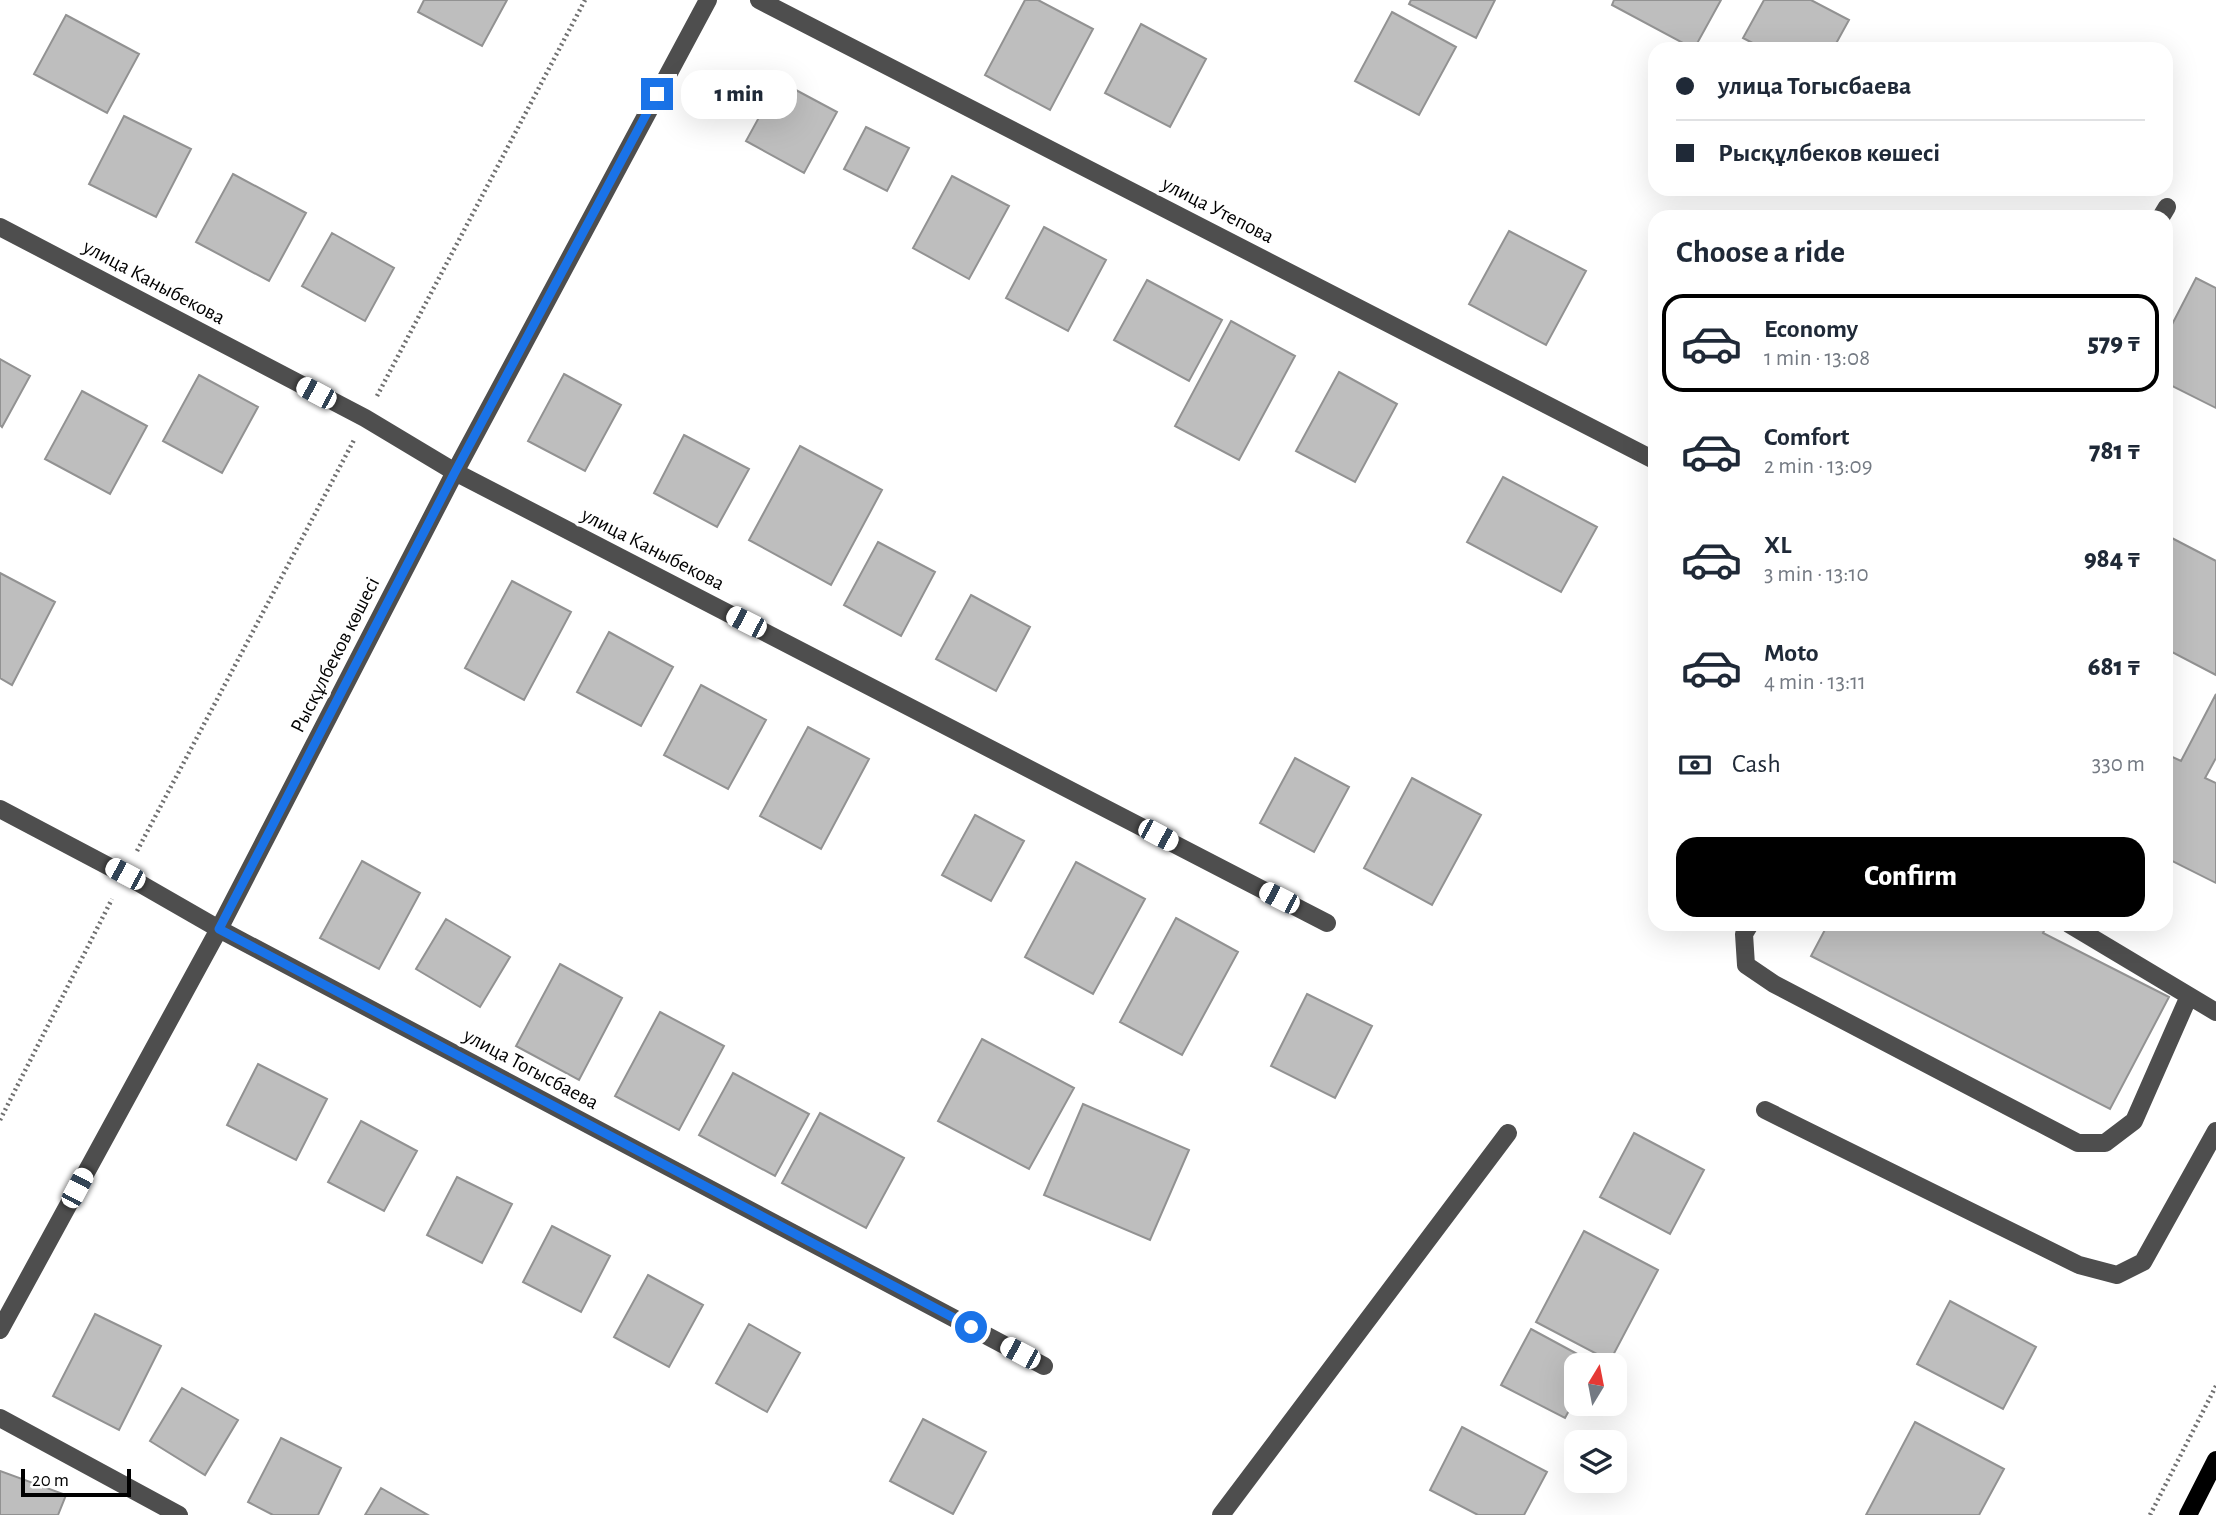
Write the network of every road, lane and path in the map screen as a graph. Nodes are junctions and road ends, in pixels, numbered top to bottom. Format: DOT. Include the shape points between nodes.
graph roads {
  1 [pos="585,0"];
  2 [pos="708,0"];
  3 [pos="759,0"];
  4 [pos="0,227"];
  5 [pos="365,418"];
  6 [pos="1648,457"];
  7 [pos="455,472"];
  8 [pos="0,808"];
  9 [pos="125,874"];
  10 [pos="1327,923"];
  11 [pos="219,929"];
  12 [pos="1746,931"];
  13 [pos="2081,931"];
  14 [pos="2189,996"];
  15 [pos="2216,1012"];
  16 [pos="1765,1110"];
  17 [pos="0,1119"];
  18 [pos="2216,1131"];
  19 [pos="1508,1133"];
  20 [pos="0,1330"];
  21 [pos="1044,1366"];
  22 [pos="2216,1387"];
  23 [pos="0,1418"];
  24 [pos="2216,1460"];
  25 [pos="2212,1479"];
  26 [pos="179,1515"];
  27 [pos="1221,1515"];
  28 [pos="2150,1515"];
  29 [pos="2188,1515"];
  1 -- 5 [label="path"];
  2 -- 7 [label="street, Рысқұлбеков көшесі"];
  3 -- 6 [label="street, улица Утепова"];
  4 -- 5 [label="street, улица Каныбекова"];
  5 -- 7 [label="street, улица Каныбекова"];
  5 -- 9 [label="path"];
  7 -- 10 [label="street, улица Каныбекова"];
  7 -- 11 [label="street, Рысқұлбеков көшесі"];
  8 -- 9 [label="street, улица Тогысбаева"];
  9 -- 11 [label="street, улица Тогысбаева"];
  9 -- 17 [label="path"];
  11 -- 20 [label="street, Рысқұлбеков көшесі"];
  11 -- 21 [label="street, улица Тогысбаева"];
  12 -- 14 [label="street" via="1746,964 1774,984 2078,1143 2105,1143 2134,1121"];
  13 -- 14 [label="street"];
  14 -- 15 [label="street"];
  16 -- 18 [label="street" via="2079,1265 2116,1275 2143,1262"];
  19 -- 27 [label="street"];
  22 -- 28 [label="path"];
  23 -- 26 [label="street"];
  24 -- 25 [label="main road"];
  25 -- 29 [label="main road"];
}
